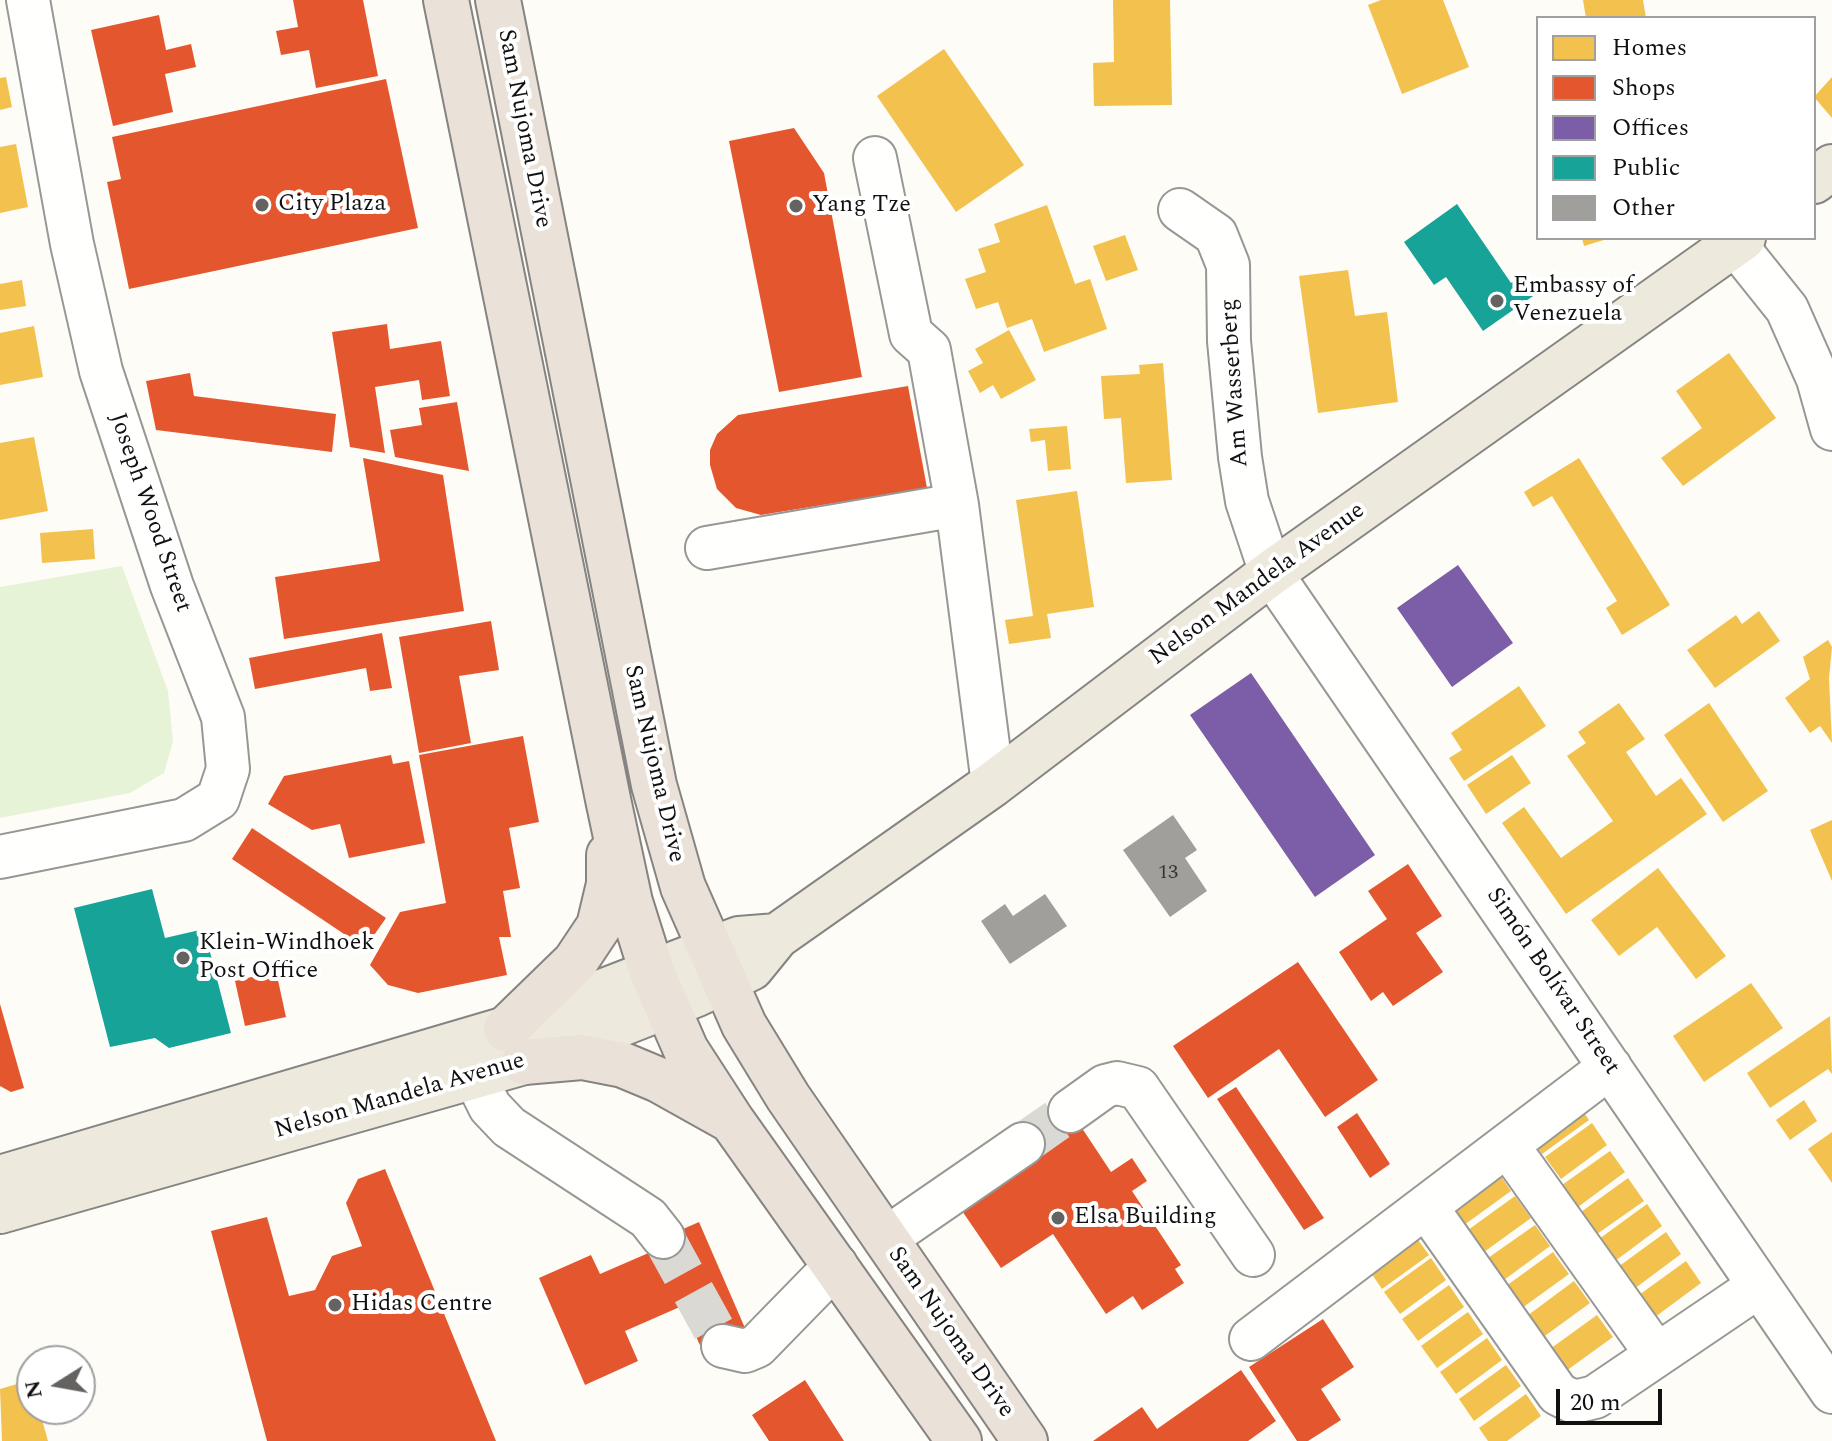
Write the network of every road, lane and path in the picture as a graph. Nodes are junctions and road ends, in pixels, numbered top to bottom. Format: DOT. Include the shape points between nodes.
graph roads {
  1 [pos="28,0"];
  2 [pos="446,0"];
  3 [pos="498,0"];
  4 [pos="875,158"];
  5 [pos="1832,167"];
  6 [pos="1816,179"];
  7 [pos="1180,210"];
  8 [pos="1739,241"];
  9 [pos="1832,429"];
  10 [pos="957,505"];
  11 [pos="707,548"];
  12 [pos="1271,573"];
  13 [pos="993,784"];
  14 [pos="609,804"];
  15 [pos="0,857"];
  16 [pos="715,967"];
  17 [pos="659,989"];
  18 [pos="515,1046"];
  19 [pos="1610,1067"];
  20 [pos="475,1077"];
  21 [pos="1070,1111"];
  22 [pos="732,1121"];
  23 [pos="1023,1144"];
  24 [pos="1520,1163"];
  25 [pos="0,1178"];
  26 [pos="0,1211"];
  27 [pos="1439,1225"];
  28 [pos="663,1237"];
  29 [pos="885,1239"];
  30 [pos="1253,1255"];
  31 [pos="836,1265"];
  32 [pos="1759,1286"];
  33 [pos="1251,1339"];
  34 [pos="723,1346"];
  35 [pos="1657,1355"];
  36 [pos="1832,1392"];
  37 [pos="959,1441"];
  38 [pos="1025,1441"];
  1 -- 15 [label="street, Joseph Wood Street" via="101,371 172,586 223,717 228,769 218,799 184,820"];
  2 -- 14 [label="highway, Sam Nujoma Drive"];
  3 -- 16 [label="highway, Sam Nujoma Drive" via="654,785 683,887"];
  4 -- 10 [label="street" via="911,334 929,350"];
  5 -- 6 [label="main road"];
  7 -- 12 [label="street, Am Wasserberg" via="1216,235 1228,265 1240,457 1247,501"];
  8 -- 9 [label="street" via="1787,309 1818,379"];
  8 -- 12 [label="main road, Nelson Mandela Avenue"];
  10 -- 11 [label="street"];
  10 -- 13 [label="street"];
  12 -- 13 [label="main road, Nelson Mandela Avenue"];
  12 -- 19 [label="street, Simón Bolívar Street"];
  13 -- 16 [label="main road, Nelson Mandela Avenue" via="777,936 751,968"];
  14 -- 17 [label="highway, Sam Nujoma Drive" via="630,902"];
  14 -- 18 [label="highway" via="609,884 599,926"];
  16 -- 17 [label="main road, Nelson Mandela Avenue"];
  16 -- 29 [label="highway, Sam Nujoma Drive" via="788,1097"];
  17 -- 18 [label="main road, Nelson Mandela Avenue"];
  17 -- 22 [label="highway, Sam Nujoma Drive" via="686,1050"];
  18 -- 20 [label="main road, Nelson Mandela Avenue"];
  18 -- 22 [label="highway" via="623,1065"];
  18 -- 25 [label="main road, Nelson Mandela Avenue"];
  19 -- 32 [label="street, Simón Bolívar Street"];
  19 -- 33 [label="street"];
  20 -- 26 [label="main road, Nelson Mandela Avenue"];
  20 -- 28 [label="street" via="490,1107 509,1127 648,1218"];
  21 -- 30 [label="street" via="1105,1086 1138,1088"];
  22 -- 31 [label="highway, Sam Nujoma Drive"];
  23 -- 29 [label="street"];
  24 -- 35 [label="street"];
  27 -- 35 [label="street" via="1558,1394 1574,1402 1595,1397"];
  29 -- 38 [label="highway, Sam Nujoma Drive"];
  31 -- 34 [label="street" via="757,1346 745,1351"];
  31 -- 37 [label="highway, Sam Nujoma Drive"];
  32 -- 35 [label="street"];
  32 -- 36 [label="street, Simón Bolívar Street"];
}
